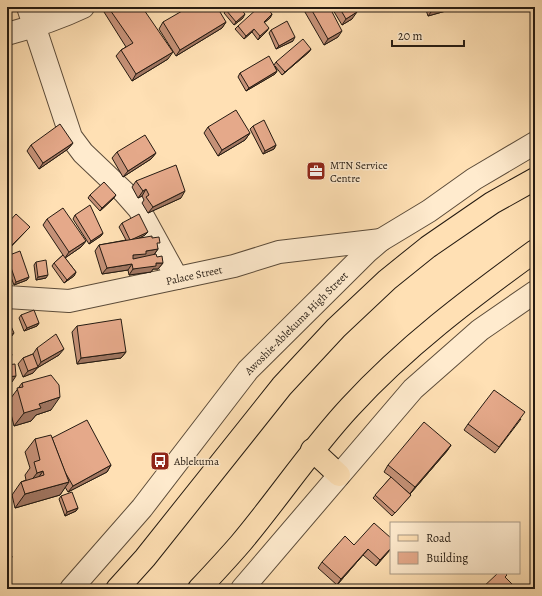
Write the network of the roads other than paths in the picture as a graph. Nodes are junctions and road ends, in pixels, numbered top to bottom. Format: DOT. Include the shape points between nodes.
graph roads {
  1 [pos="83,7"];
  2 [pos="31,17"];
  3 [pos="7,34"];
  4 [pos="535,143"];
  5 [pos="535,179"];
  6 [pos="381,240"];
  7 [pos="535,251"];
  8 [pos="177,278"];
  9 [pos="535,292"];
  10 [pos="7,297"];
  11 [pos="312,450"];
  12 [pos="339,475"];
  13 [pos="71,589"];
  14 [pos="117,589"];
  15 [pos="199,589"];
  16 [pos="242,589"];
  1 -- 2 [label="street" via="66,15"];
  2 -- 3 [label="street"];
  2 -- 8 [label="street" via="71,138 138,209"];
  4 -- 6 [label="street, Awoshie-Ablekuma High Street" via="474,179 429,211"];
  5 -- 14 [label="main road" via="492,203 428,247 387,280 336,328 282,386 145,558"];
  6 -- 8 [label="street, Palace Street" via="279,252 234,266"];
  6 -- 13 [label="street, Awoshie-Ablekuma High Street" via="248,370 142,508"];
  7 -- 11 [label="main road" via="457,308 397,360 350,406"];
  8 -- 10 [label="street, Palace Street" via="69,301"];
  9 -- 12 [label="street" via="480,330 413,388"];
  11 -- 12 [label="main road"];
  11 -- 15 [label="main road" via="240,543"];
  12 -- 16 [label="street"];
}
